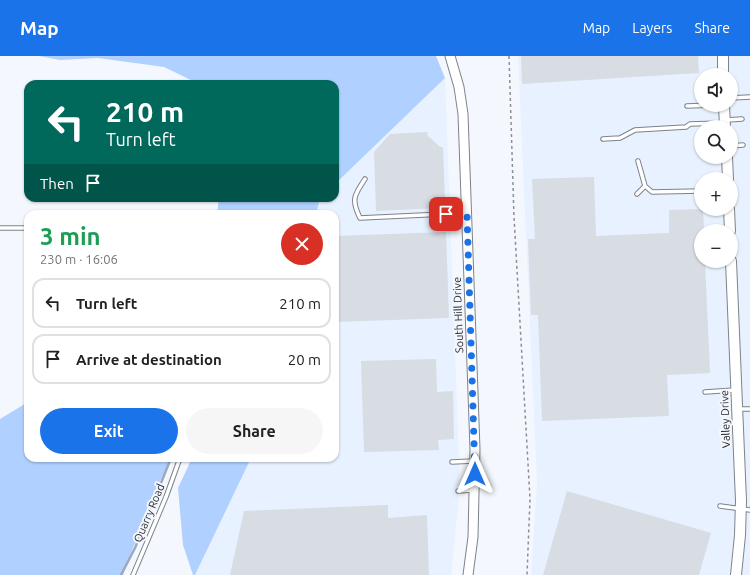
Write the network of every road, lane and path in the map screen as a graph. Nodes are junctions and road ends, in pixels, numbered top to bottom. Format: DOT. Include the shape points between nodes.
graph roads {
  1 [pos="450,56"];
  2 [pos="509,56"];
  3 [pos="722,56"];
  4 [pos="723,68"];
  5 [pos="750,97"];
  6 [pos="738,98"];
  7 [pos="687,106"];
  8 [pos="694,106"];
  9 [pos="742,119"];
  10 [pos="738,120"];
  11 [pos="694,124"];
  12 [pos="604,139"];
  13 [pos="738,145"];
  14 [pos="743,145"];
  15 [pos="638,161"];
  16 [pos="365,179"];
  17 [pos="645,186"];
  18 [pos="694,191"];
  19 [pos="637,194"];
  20 [pos="467,213"];
  21 [pos="0,228"];
  22 [pos="24,228"];
  23 [pos="731,268"];
  24 [pos="736,390"];
  25 [pos="705,392"];
  26 [pos="750,409"];
  27 [pos="737,410"];
  28 [pos="475,461"];
  29 [pos="179,462"];
  30 [pos="452,462"];
  31 [pos="474,490"];
  32 [pos="458,491"];
  33 [pos="720,506"];
  34 [pos="745,510"];
  35 [pos="133,575"];
  36 [pos="468,575"];
  37 [pos="527,575"];
  38 [pos="736,575"];
  1 -- 20 [label="street, South Hill Drive" via="459,87 463,114"];
  2 -- 37 [label="path" via="514,217 530,499"];
  3 -- 4 [label="main road"];
  5 -- 6 [label="lane"];
  7 -- 8 [label="lane"];
  9 -- 10 [label="lane"];
  11 -- 12 [label="lane" via="686,127 635,130 620,138"];
  13 -- 14 [label="lane"];
  15 -- 17 [label="lane"];
  16 -- 20 [label="lane" via="356,192 354,205 360,218"];
  17 -- 18 [label="lane" via="652,192"];
  17 -- 19 [label="lane"];
  20 -- 28 [label="street, South Hill Drive"];
  21 -- 22 [label="lane"];
  23 -- 24 [label="main road, Valley Drive"];
  24 -- 25 [label="lane"];
  24 -- 27 [label="main road, Valley Drive"];
  26 -- 27 [label="lane"];
  27 -- 34 [label="main road, Valley Drive"];
  28 -- 30 [label="lane"];
  28 -- 31 [label="street, South Hill Drive"];
  29 -- 35 [label="lane, Quarry Road"];
  31 -- 32 [label="lane"];
  31 -- 36 [label="street, South Hill Drive"];
  33 -- 34 [label="lane"];
  34 -- 38 [label="main road, Valley Drive"];
}
